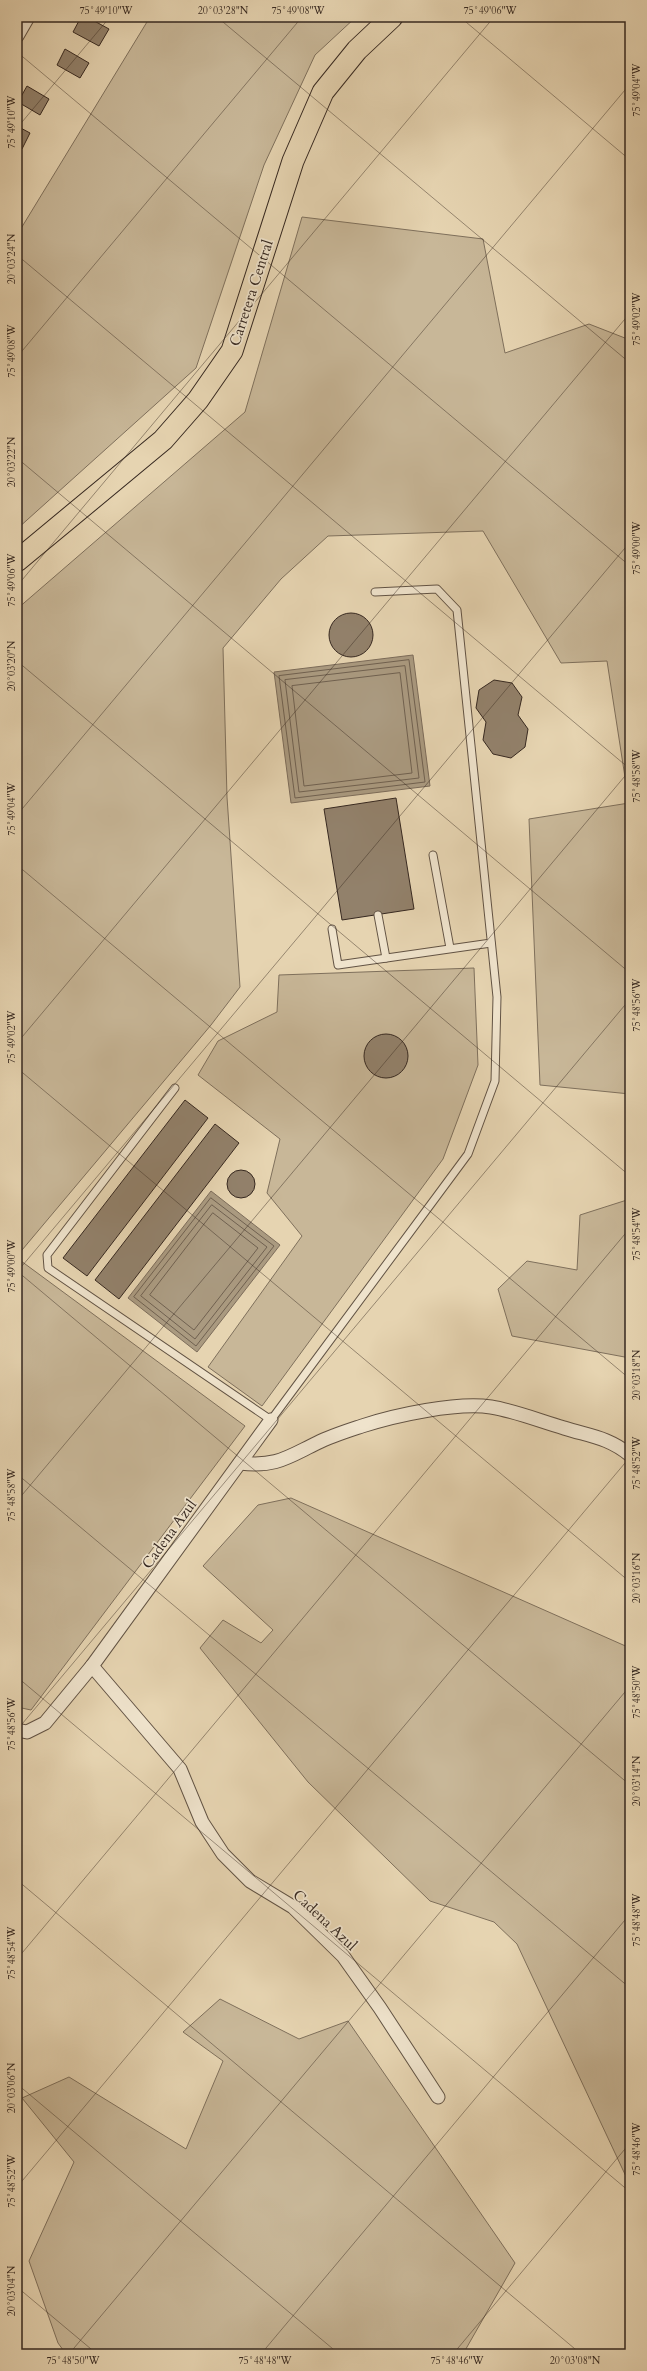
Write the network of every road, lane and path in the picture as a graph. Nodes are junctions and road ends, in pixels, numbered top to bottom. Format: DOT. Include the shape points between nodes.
graph roads {
  1 [pos="28,17"];
  2 [pos="392,17"];
  3 [pos="17,36"];
  4 [pos="17,560"];
  5 [pos="375,592"];
  6 [pos="433,855"];
  7 [pos="378,915"];
  8 [pos="332,929"];
  9 [pos="491,943"];
  10 [pos="450,948"];
  11 [pos="386,958"];
  12 [pos="175,1088"];
  13 [pos="271,1420"];
  14 [pos="630,1455"];
  15 [pos="240,1463"];
  16 [pos="92,1666"];
  17 [pos="17,1730"];
  18 [pos="438,2097"];
  1 -- 3 [label="street"];
  2 -- 4 [label="main road, Carretera Central" via="357,50 323,92 293,161 232,351 198,400 163,440"];
  5 -- 9 [label="lane" via="437,589 457,610"];
  6 -- 10 [label="lane"];
  7 -- 11 [label="lane"];
  8 -- 11 [label="lane" via="338,965"];
  9 -- 10 [label="lane"];
  9 -- 13 [label="lane" via="497,997 495,1081 468,1154"];
  10 -- 11 [label="lane"];
  12 -- 13 [label="lane" via="47,1255 48,1268"];
  13 -- 15 [label="street, Cadena Azul"];
  14 -- 15 [label="street" via="598,1436 483,1407 441,1408 410,1414 357,1428 318,1443 283,1461 259,1466"];
  15 -- 16 [label="street, Cadena Azul"];
  16 -- 17 [label="street, Cadena Azul" via="45,1723 27,1732"];
  16 -- 18 [label="street, Cadena Azul" via="180,1769 202,1822 223,1854 250,1881 293,1907 343,1956"];
}
